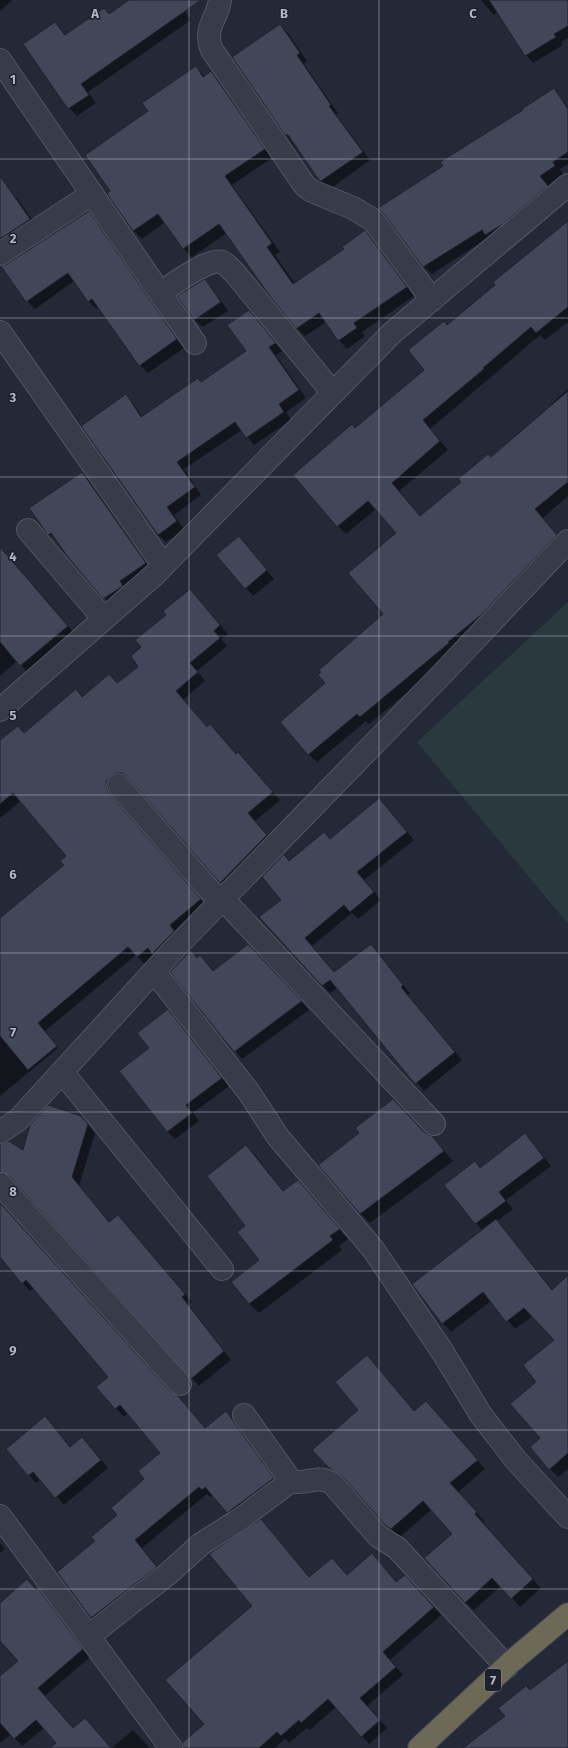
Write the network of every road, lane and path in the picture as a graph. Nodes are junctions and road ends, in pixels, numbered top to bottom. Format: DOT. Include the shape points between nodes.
graph roads {
  1 [pos="220,0"];
  2 [pos="0,60"];
  3 [pos="568,186"];
  4 [pos="92,194"];
  5 [pos="0,254"];
  6 [pos="160,293"];
  7 [pos="432,300"];
  8 [pos="0,332"];
  9 [pos="195,343"];
  10 [pos="332,394"];
  11 [pos="28,530"];
  12 [pos="568,541"];
  13 [pos="163,565"];
  14 [pos="104,619"];
  15 [pos="0,710"];
  16 [pos="118,785"];
  17 [pos="222,901"];
  18 [pos="154,971"];
  19 [pos="62,1072"];
  20 [pos="434,1124"];
  21 [pos="0,1132"];
  22 [pos="0,1184"];
  23 [pos="222,1269"];
  24 [pos="180,1384"];
  25 [pos="244,1415"];
  26 [pos="291,1481"];
  27 [pos="0,1516"];
  28 [pos="568,1517"];
  29 [pos="568,1614"];
  30 [pos="89,1636"];
  31 [pos="507,1667"];
  32 [pos="171,1748"];
  33 [pos="419,1748"];
  1 -- 7 [label="street" via="208,32 212,50 305,186 373,220"];
  2 -- 4 [label="street"];
  3 -- 7 [label="street"];
  4 -- 5 [label="street"];
  4 -- 6 [label="street"];
  6 -- 9 [label="street"];
  6 -- 10 [label="street" via="211,262 222,262 234,272"];
  7 -- 10 [label="street" via="392,333"];
  8 -- 13 [label="street"];
  10 -- 13 [label="street"];
  11 -- 14 [label="street"];
  12 -- 17 [label="street"];
  13 -- 14 [label="street"];
  14 -- 15 [label="street"];
  16 -- 17 [label="street"];
  17 -- 18 [label="street"];
  17 -- 20 [label="street"];
  18 -- 19 [label="street"];
  18 -- 28 [label="street" via="248,1091 278,1137 373,1249 485,1420 515,1459"];
  19 -- 21 [label="street" via="18,1120"];
  19 -- 23 [label="street"];
  22 -- 24 [label="street"];
  25 -- 26 [label="street"];
  26 -- 30 [label="street" via="239,1520 201,1544 169,1573"];
  26 -- 31 [label="street" via="297,1483 318,1478 326,1479 332,1484 378,1536 397,1548"];
  27 -- 30 [label="street"];
  29 -- 31 [label="highway, 7"];
  30 -- 32 [label="street"];
  31 -- 33 [label="highway, 7"];
}
